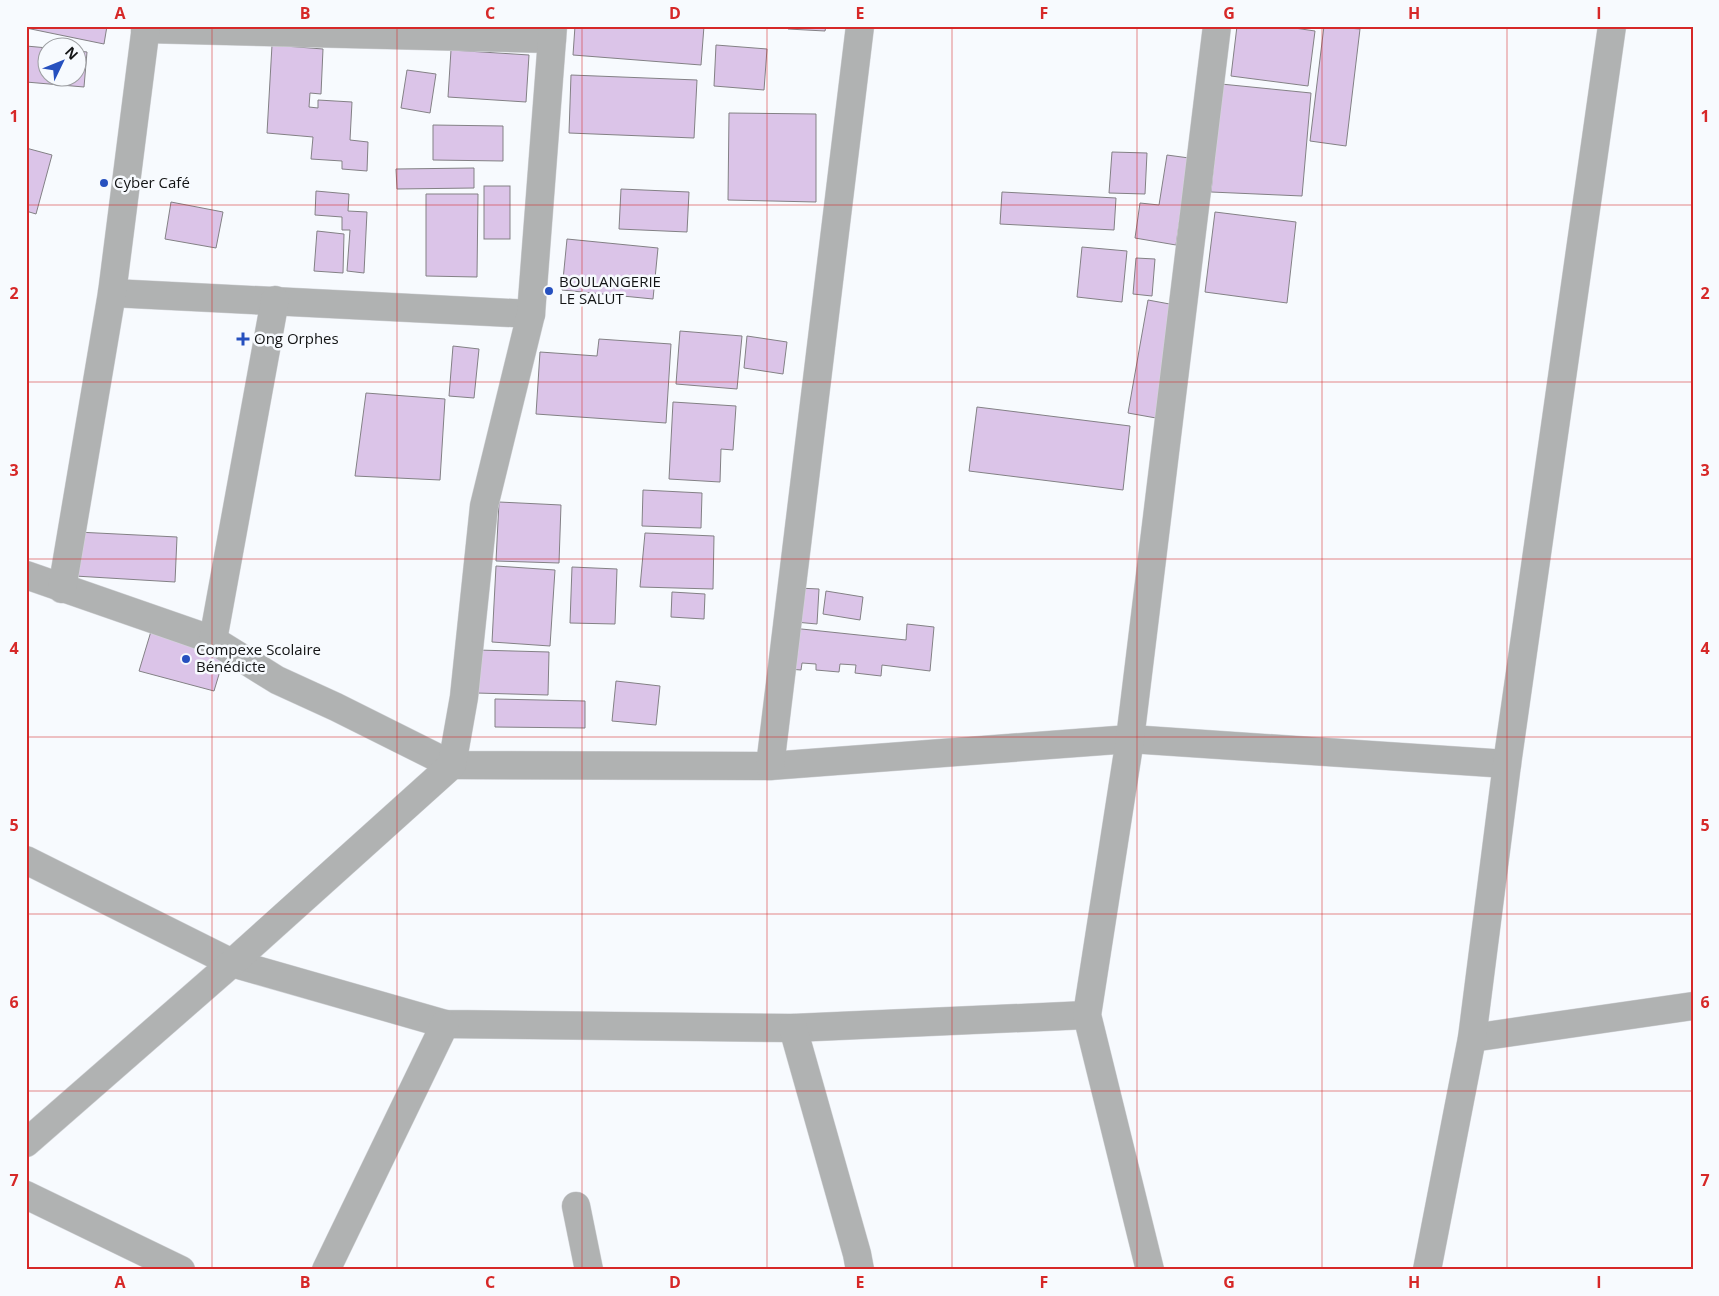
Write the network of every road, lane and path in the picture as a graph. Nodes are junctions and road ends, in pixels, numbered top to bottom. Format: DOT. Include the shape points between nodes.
graph roads {
  1 [pos="860,26"];
  2 [pos="1217,26"];
  3 [pos="1612,26"];
  4 [pos="145,28"];
  5 [pos="553,32"];
  6 [pos="112,293"];
  7 [pos="275,300"];
  8 [pos="531,314"];
  9 [pos="26,575"];
  10 [pos="62,589"];
  11 [pos="213,640"];
  12 [pos="1130,739"];
  13 [pos="1507,764"];
  14 [pos="452,765"];
  15 [pos="770,766"];
  16 [pos="26,860"];
  17 [pos="232,963"];
  18 [pos="1693,1006"];
  19 [pos="1087,1015"];
  20 [pos="444,1024"];
  21 [pos="793,1028"];
  22 [pos="1472,1038"];
  23 [pos="26,1143"];
  24 [pos="26,1195"];
  25 [pos="576,1206"];
  26 [pos="181,1270"];
  27 [pos="326,1270"];
  28 [pos="589,1270"];
  29 [pos="860,1270"];
  30 [pos="1150,1270"];
  31 [pos="1427,1270"];
  1 -- 15 [label="street"];
  2 -- 12 [label="street"];
  3 -- 13 [label="street"];
  4 -- 5 [label="street"];
  4 -- 6 [label="street"];
  5 -- 8 [label="street"];
  6 -- 7 [label="street"];
  6 -- 10 [label="street"];
  7 -- 8 [label="street"];
  7 -- 11 [label="street"];
  8 -- 14 [label="street" via="484,506 464,698"];
  9 -- 10 [label="street"];
  10 -- 11 [label="street"];
  11 -- 14 [label="street" via="277,680"];
  12 -- 13 [label="street"];
  12 -- 15 [label="street"];
  12 -- 19 [label="street"];
  13 -- 22 [label="street"];
  14 -- 15 [label="street"];
  14 -- 17 [label="street"];
  16 -- 17 [label="street"];
  17 -- 20 [label="street"];
  17 -- 23 [label="street"];
  18 -- 22 [label="street"];
  19 -- 21 [label="street"];
  19 -- 30 [label="street"];
  20 -- 21 [label="street"];
  20 -- 27 [label="street"];
  21 -- 29 [label="street"];
  22 -- 31 [label="street"];
  24 -- 26 [label="street"];
  25 -- 28 [label="street"];
}
